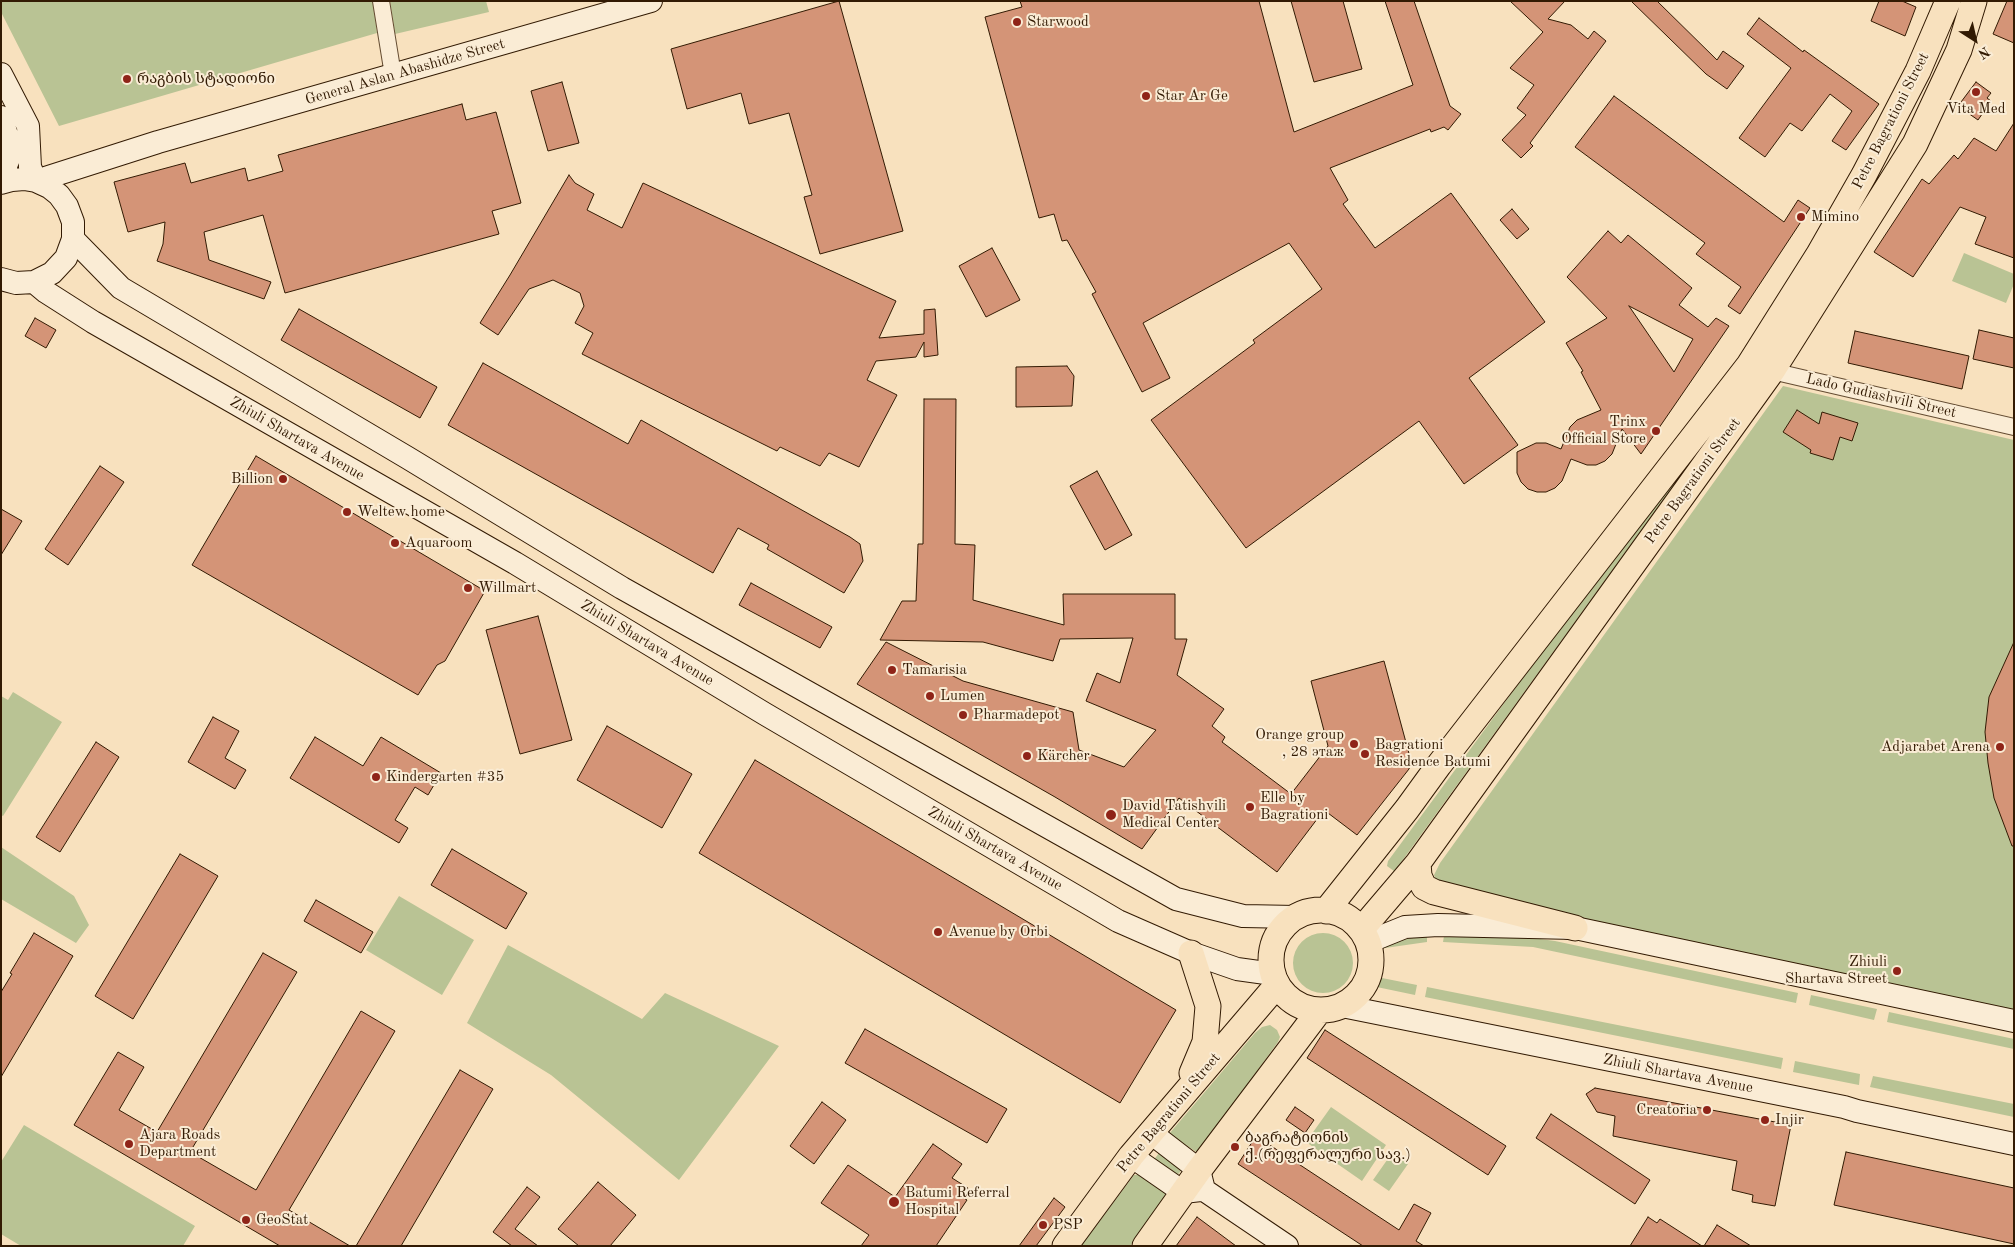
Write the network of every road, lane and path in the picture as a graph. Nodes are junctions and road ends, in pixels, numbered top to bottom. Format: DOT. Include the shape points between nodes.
graph roads {
  1 [pos="382,1"];
  2 [pos="652,1"];
  3 [pos="1948,1"];
  4 [pos="1974,1"];
  5 [pos="597,9"];
  6 [pos="1,74"];
  7 [pos="392,75"];
  8 [pos="1,117"];
  9 [pos="158,142"];
  10 [pos="1,179"];
  11 [pos="36,181"];
  12 [pos="1,184"];
  13 [pos="67,206"];
  14 [pos="73,239"];
  15 [pos="1,279"];
  16 [pos="34,282"];
  17 [pos="1761,368"];
  18 [pos="2014,427"];
  19 [pos="1418,863"];
  20 [pos="1326,910"];
  21 [pos="1296,917"];
  22 [pos="1575,928"];
  23 [pos="1365,936"];
  24 [pos="1191,953"];
  25 [pos="1275,979"];
  26 [pos="1330,1008"];
  27 [pos="2014,1021"];
  28 [pos="1177,1102"];
  29 [pos="1151,1133"];
  30 [pos="2014,1144"];
  31 [pos="1131,1156"];
  32 [pos="1195,1184"];
  33 [pos="1065,1246"];
  34 [pos="1145,1246"];
  35 [pos="1287,1246"];
  1 -- 7 [label="street"];
  2 -- 5 [label="main road, General Aslan Abashidze Street"];
  3 -- 17 [label="main road, Petre Bagrationi Street" via="1918,72"];
  4 -- 17 [label="main road, Petre Bagrationi Street" via="1960,50 1915,144"];
  5 -- 7 [label="main road, General Aslan Abashidze Street"];
  6 -- 11 [label="main road" via="28,126 30,167"];
  7 -- 9 [label="main road, General Aslan Abashidze Street"];
  8 -- 10 [label="main road" via="12,150"];
  9 -- 11 [label="main road, General Aslan Abashidze Street"];
  9 -- 13 [label="main road, General Aslan Abashidze Street" via="70,187"];
  11 -- 12 [label="main road, General Aslan Abashidze Street" via="18,180"];
  11 -- 13 [label="main road" via="59,195"];
  13 -- 14 [label="main road" via="73,222"];
  14 -- 16 [label="main road" via="66,258 57,268"];
  14 -- 21 [label="main road" via="121,288 622,588 1168,895 1243,916"];
  15 -- 16 [label="main road" via="16,283"];
  16 -- 24 [label="main road, Zhiuli Shartava Avenue" via="93,322 515,563 1109,916"];
  17 -- 18 [label="street, Lado Gudiashvili Street"];
  17 -- 19 [label="main road, Petre Bagrationi Street"];
  17 -- 20 [label="main road, Petre Bagrationi Street" via="1444,758"];
  19 -- 22 [label="main road" via="1424,887 1434,892"];
  19 -- 23 [label="main road, Petre Bagrationi Street"];
  20 -- 21 [label="main road"];
  20 -- 23 [label="main road" via="1352,920"];
  21 -- 25 [label="main road" via="1275,942 1271,963"];
  22 -- 23 [label="main road" via="1438,925 1405,927"];
  22 -- 27 [label="main road"];
  23 -- 26 [label="main road" via="1372,960 1368,979 1357,995"];
  24 -- 25 [label="main road, Zhiuli Shartava Avenue"];
  24 -- 28 [label="main road" via="1208,1006 1205,1042"];
  25 -- 26 [label="main road" via="1283,993 1299,1006"];
  25 -- 28 [label="main road, Petre Bagrationi Street"];
  26 -- 30 [label="main road, Zhiuli Shartava Avenue" via="1844,1107"];
  26 -- 32 [label="main road"];
  28 -- 29 [label="main road, Petre Bagrationi Street"];
  29 -- 31 [label="main road, Petre Bagrationi Street"];
  29 -- 32 [label="main road"];
  31 -- 32 [label="main road"];
  31 -- 33 [label="main road, Petre Bagrationi Street"];
  32 -- 34 [label="main road"];
  32 -- 35 [label="main road"];
}
